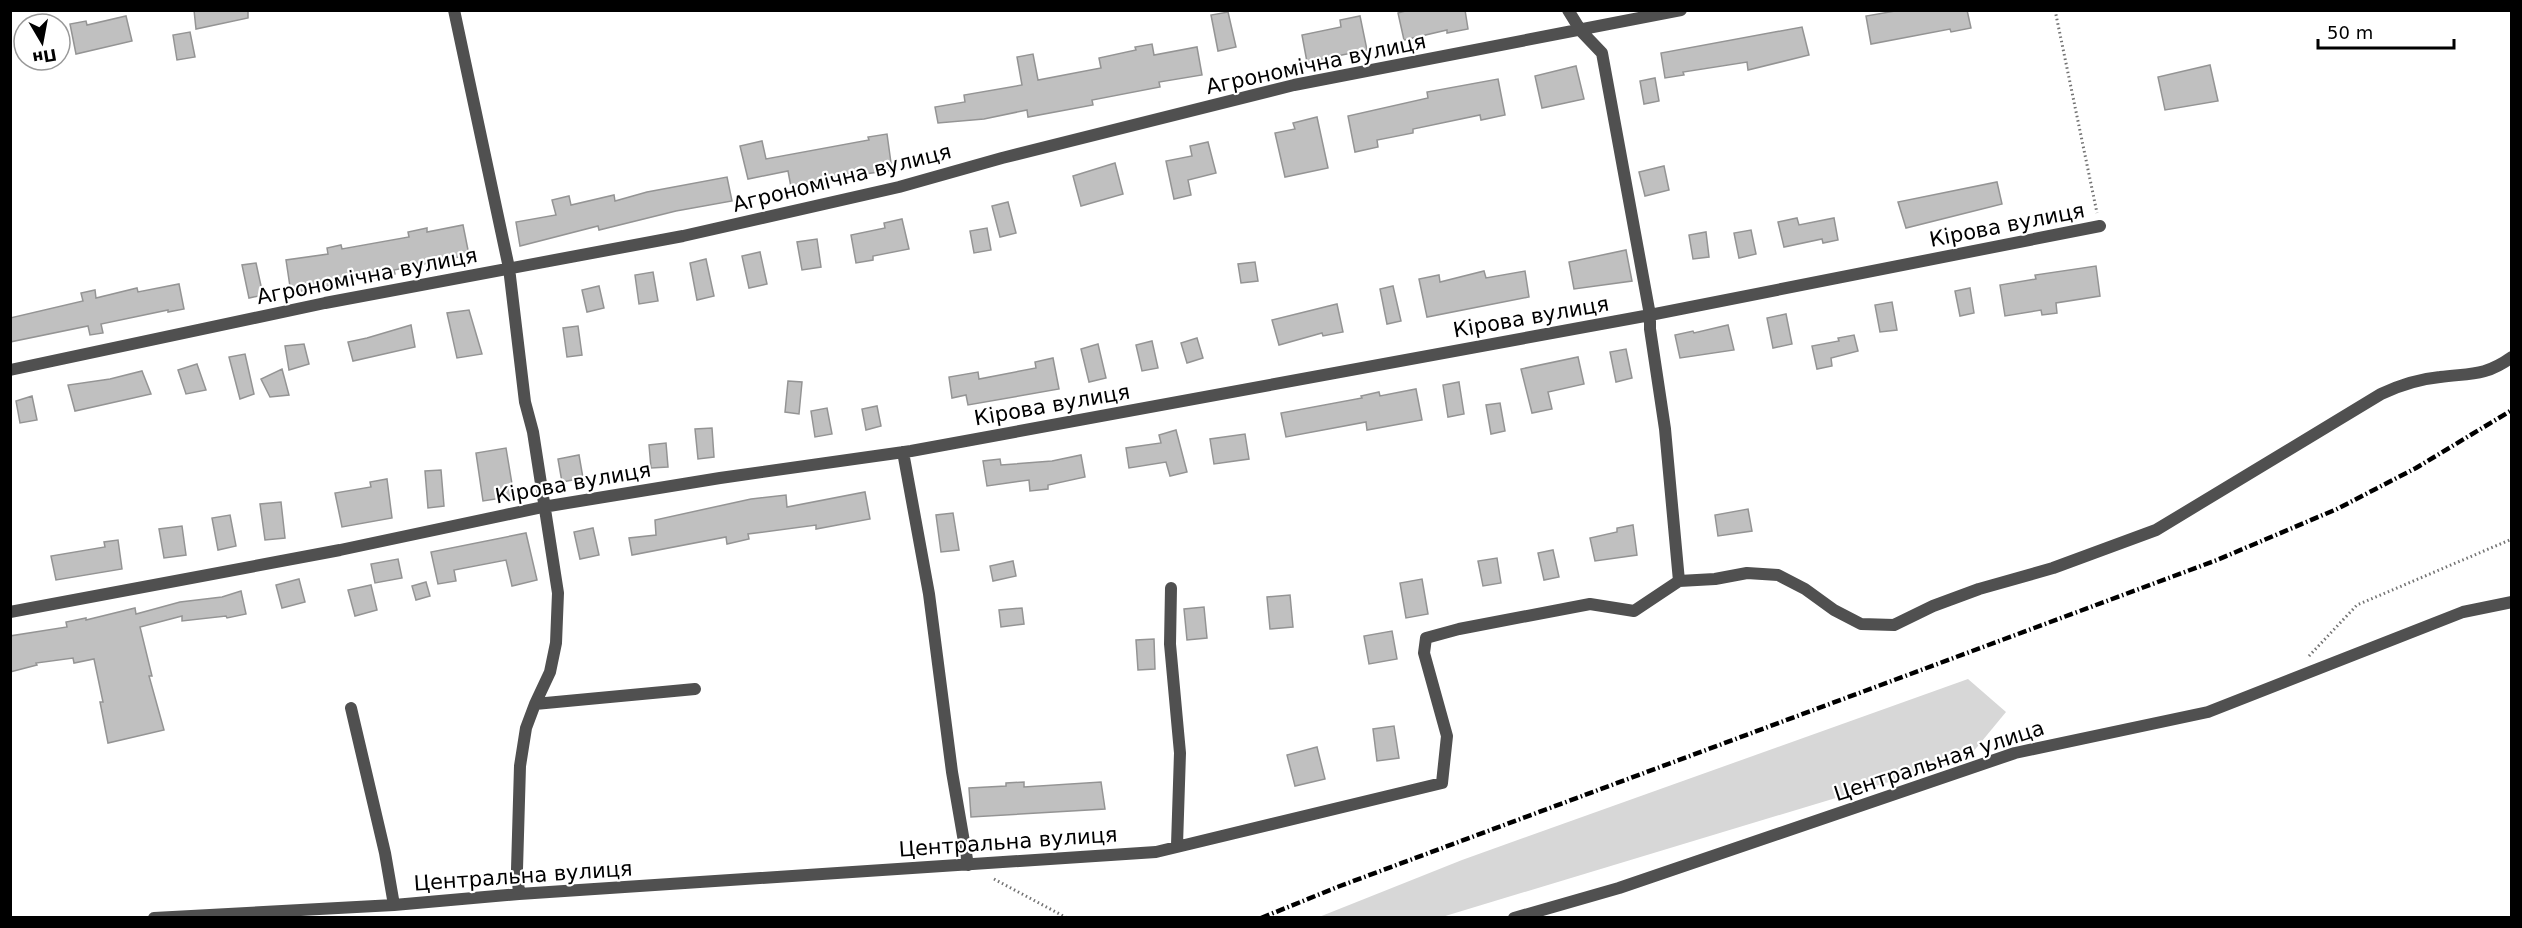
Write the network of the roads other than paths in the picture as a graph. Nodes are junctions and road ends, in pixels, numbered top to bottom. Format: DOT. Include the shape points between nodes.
graph roads {
  1 [pos="454,10"];
  2 [pos="1568,10"];
  3 [pos="1681,10"];
  4 [pos="1581,31"];
  5 [pos="2100,226"];
  6 [pos="509,268"];
  7 [pos="1650,315"];
  8 [pos="2511,357"];
  9 [pos="10,370"];
  10 [pos="903,452"];
  11 [pos="543,507"];
  12 [pos="1679,581"];
  13 [pos="1171,588"];
  14 [pos="2511,602"];
  15 [pos="10,612"];
  16 [pos="695,689"];
  17 [pos="535,704"];
  18 [pos="351,708"];
  19 [pos="1177,845"];
  20 [pos="968,865"];
  21 [pos="519,894"];
  22 [pos="394,905"];
  23 [pos="154,918"];
  24 [pos="1514,918"];
  1 -- 6 [label="street"];
  2 -- 4 [label="street"];
  3 -- 4 [label="street, Агрономічна вулиця"];
  4 -- 6 [label="street, Агрономічна вулиця" via="1294,85 899,187 683,236"];
  4 -- 7 [label="street" via="1602,53"];
  5 -- 7 [label="street, Кірова вулиця"];
  6 -- 9 [label="street, Агрономічна вулиця"];
  6 -- 11 [label="street" via="525,402"];
  7 -- 10 [label="street, Кірова вулиця"];
  7 -- 12 [label="street"];
  8 -- 12 [label="street" via="2475,375 2400,385 2156,530 2054,568 1932,606 1894,625 1862,624 1778,575 1747,573"];
  10 -- 11 [label="street, Кірова вулиця"];
  10 -- 20 [label="street" via="929,594"];
  11 -- 15 [label="street, Кірова вулиця"];
  11 -- 17 [label="street" via="558,593 556,643 550,672"];
  12 -- 19 [label="street, Центральна вулиця" via="1634,611 1590,604 1426,638 1424,653 1447,736 1442,783"];
  13 -- 19 [label="street" via="1170,645 1180,753"];
  14 -- 24 [label="street, Центральная улица" via="2463,612 2208,712 2015,753 1619,888"];
  16 -- 17 [label="street"];
  17 -- 21 [label="street" via="526,728 520,766"];
  18 -- 22 [label="street"];
  19 -- 20 [label="street, Центральна вулиця" via="1156,852"];
  20 -- 21 [label="street, Центральна вулиця"];
  21 -- 22 [label="street, Центральна вулиця"];
  22 -- 23 [label="street, Центральна вулиця"];
}
